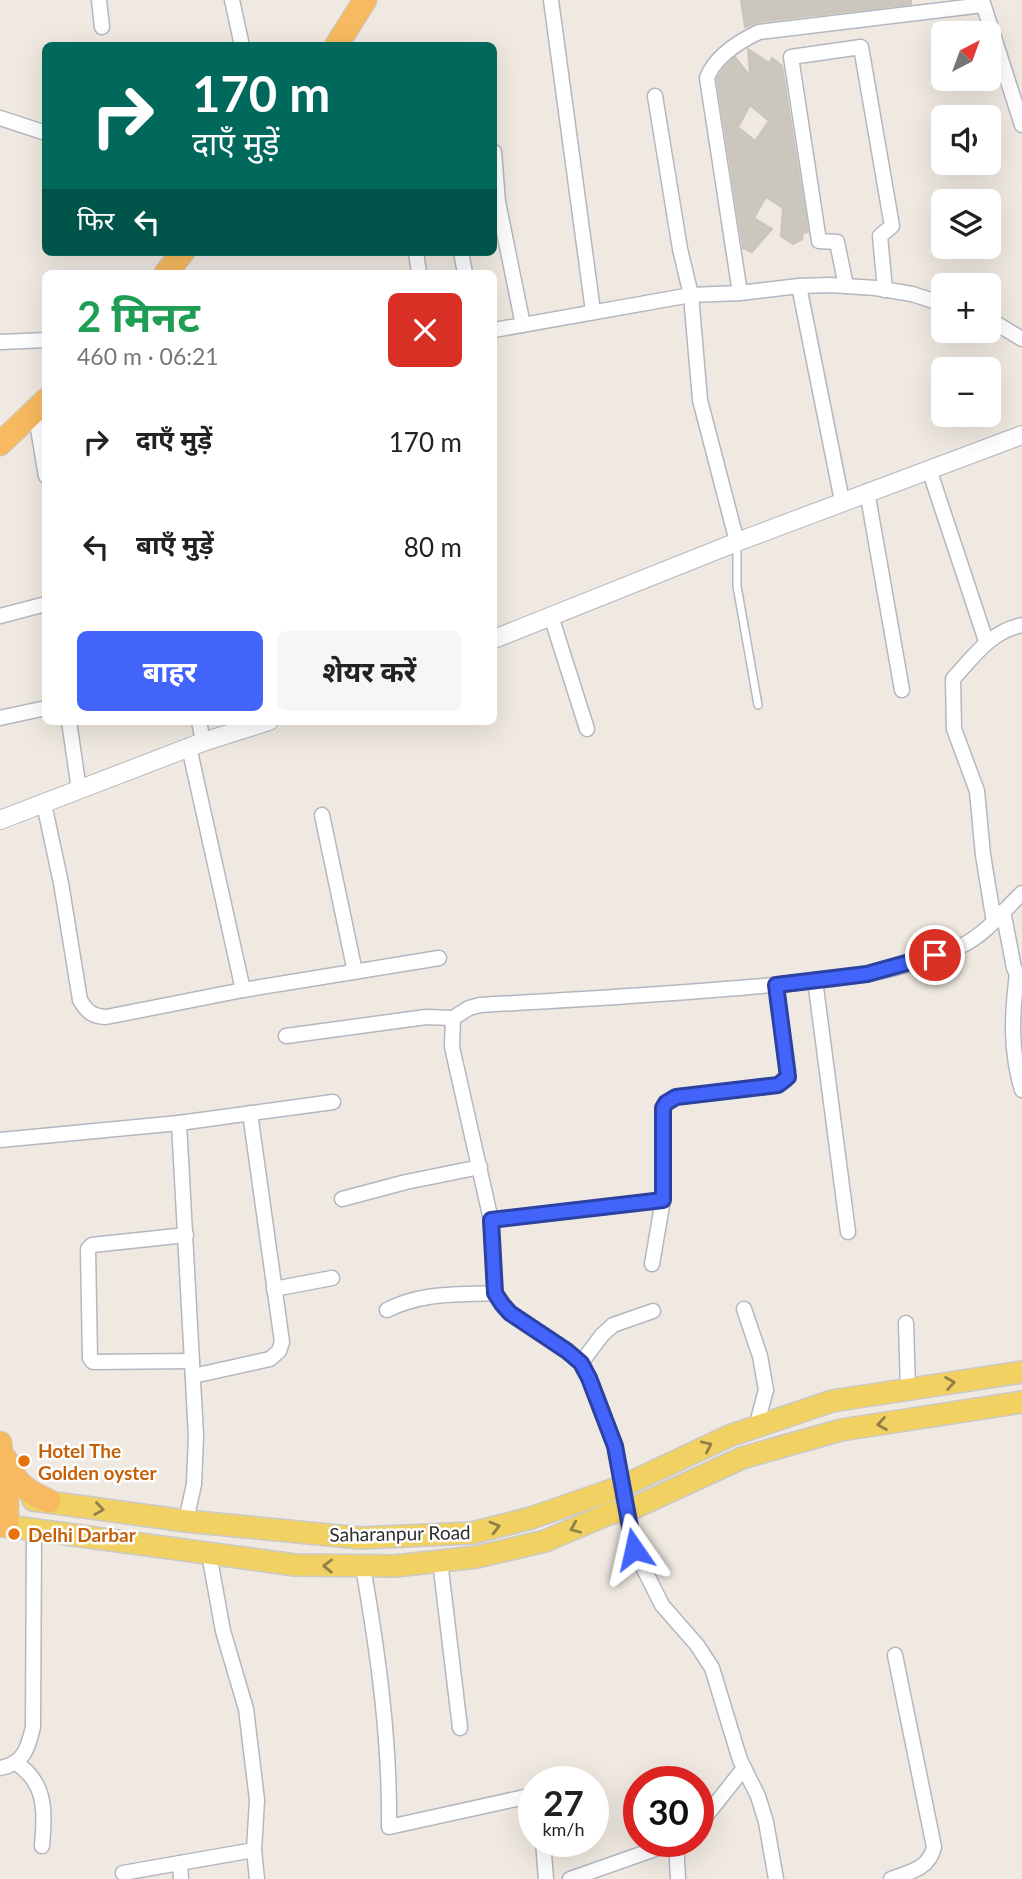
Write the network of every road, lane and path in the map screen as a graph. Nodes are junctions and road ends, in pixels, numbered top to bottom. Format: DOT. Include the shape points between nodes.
graph roads {
  1 [pos="99,0"];
  2 [pos="232,0"];
  3 [pos="365,0"];
  4 [pos="551,0"];
  5 [pos="983,3"];
  6 [pos="102,27"];
  7 [pos="241,42"];
  8 [pos="339,42"];
  9 [pos="655,96"];
  10 [pos="0,118"];
  11 [pos="1022,125"];
  12 [pos="42,132"];
  13 [pos="497,190"];
  14 [pos="799,286"];
  15 [pos="846,286"];
  16 [pos="885,290"];
  17 [pos="740,293"];
  18 [pos="691,295"];
  19 [pos="931,301"];
  20 [pos="593,311"];
  21 [pos="523,325"];
  22 [pos="1001,326"];
  23 [pos="497,329"];
  24 [pos="1022,339"];
  25 [pos="42,340"];
  26 [pos="0,342"];
  27 [pos="40,405"];
  28 [pos="42,429"];
  29 [pos="1022,435"];
  30 [pos="0,444"];
  31 [pos="929,469"];
  32 [pos="867,491"];
  33 [pos="842,501"];
  34 [pos="737,541"];
  35 [pos="42,605"];
  36 [pos="0,616"];
  37 [pos="551,616"];
  38 [pos="1022,625"];
  39 [pos="497,638"];
  40 [pos="986,642"];
  41 [pos="902,690"];
  42 [pos="758,705"];
  43 [pos="42,709"];
  44 [pos="0,718"];
  45 [pos="70,725"];
  46 [pos="198,725"];
  47 [pos="255,725"];
  48 [pos="587,729"];
  49 [pos="196,744"];
  50 [pos="79,790"];
  51 [pos="44,803"];
  52 [pos="322,814"];
  53 [pos="0,820"];
  54 [pos="1022,893"];
  55 [pos="999,917"];
  56 [pos="439,958"];
  57 [pos="355,972"];
  58 [pos="1019,975"];
  59 [pos="815,980"];
  60 [pos="776,985"];
  61 [pos="243,990"];
  62 [pos="453,1018"];
  63 [pos="286,1036"];
  64 [pos="1022,1090"];
  65 [pos="333,1102"];
  66 [pos="250,1113"];
  67 [pos="179,1123"];
  68 [pos="0,1140"];
  69 [pos="480,1167"];
  70 [pos="342,1199"];
  71 [pos="663,1200"];
  72 [pos="491,1220"];
  73 [pos="848,1232"];
  74 [pos="186,1235"];
  75 [pos="652,1264"];
  76 [pos="332,1278"];
  77 [pos="274,1289"];
  78 [pos="495,1293"];
  79 [pos="744,1308"];
  80 [pos="387,1310"];
  81 [pos="653,1311"];
  82 [pos="906,1323"];
  83 [pos="581,1363"];
  84 [pos="192,1369"];
  85 [pos="1022,1372"];
  86 [pos="908,1390"];
  87 [pos="1022,1402"];
  88 [pos="756,1427"];
  89 [pos="0,1443"];
  90 [pos="623,1486"];
  91 [pos="4,1496"];
  92 [pos="49,1501"];
  93 [pos="627,1511"];
  94 [pos="186,1521"];
  95 [pos="4,1526"];
  96 [pos="34,1531"];
  97 [pos="209,1554"];
  98 [pos="440,1561"];
  99 [pos="363,1567"];
  100 [pos="895,1656"];
  101 [pos="460,1728"];
  102 [pos="16,1763"];
  103 [pos="0,1768"];
  104 [pos="744,1768"];
  105 [pos="518,1799"];
  106 [pos="714,1806"];
  107 [pos="43,1846"];
  108 [pos="254,1850"];
  109 [pos="544,1857"];
  110 [pos="634,1857"];
  111 [pos="677,1857"];
  112 [pos="180,1863"];
  113 [pos="123,1873"];
  114 [pos="181,1879"];
  115 [pos="257,1879"];
  116 [pos="546,1879"];
  117 [pos="570,1879"];
  118 [pos="678,1879"];
  119 [pos="776,1879"];
  120 [pos="891,1879"];
  1 -- 6 [label="street"];
  2 -- 7 [label="street"];
  3 -- 8 [label="highway"];
  4 -- 20 [label="street"];
  5 -- 11 [label="street"];
  5 -- 17 [label="street" via="759,32 716,60 707,78"];
  9 -- 18 [label="street"];
  10 -- 12 [label="street"];
  13 -- 21 [label="street"];
  14 -- 15 [label="street"];
  14 -- 17 [label="street"];
  14 -- 33 [label="street"];
  15 -- 16 [label="street"];
  15 -- 16 [label="street" via="837,242 820,241 791,57 861,47 892,226 880,236"];
  16 -- 19 [label="street"];
  17 -- 18 [label="street"];
  18 -- 20 [label="street"];
  18 -- 34 [label="street" via="700,400"];
  20 -- 21 [label="street"];
  21 -- 23 [label="street"];
  22 -- 24 [label="street"];
  25 -- 26 [label="street"];
  27 -- 28 [label="street"];
  27 -- 30 [label="highway"];
  29 -- 31 [label="street"];
  31 -- 32 [label="street"];
  31 -- 40 [label="street"];
  32 -- 33 [label="street"];
  32 -- 41 [label="street"];
  33 -- 34 [label="street"];
  34 -- 37 [label="street"];
  34 -- 42 [label="lane" via="737,586"];
  35 -- 36 [label="street"];
  37 -- 39 [label="street"];
  37 -- 48 [label="street"];
  38 -- 40 [label="street"];
  40 -- 55 [label="street" via="953,679 954,729 977,791 982,855"];
  43 -- 44 [label="street"];
  45 -- 50 [label="street"];
  46 -- 49 [label="street"];
  47 -- 49 [label="street"];
  49 -- 50 [label="street"];
  49 -- 61 [label="street"];
  50 -- 51 [label="street"];
  51 -- 53 [label="street"];
  51 -- 61 [label="street" via="80,1000 88,1012 106,1017"];
  52 -- 57 [label="street"];
  54 -- 55 [label="street"];
  55 -- 58 [label="street"];
  55 -- 59 [label="street" via="964,944 920,960 867,974"];
  56 -- 57 [label="street"];
  57 -- 61 [label="street"];
  58 -- 64 [label="street" via="1012,1034"];
  59 -- 60 [label="street"];
  59 -- 73 [label="street"];
  60 -- 62 [label="street" via="480,1005"];
  60 -- 71 [label="street" via="788,1077 778,1085 676,1097 666,1103"];
  62 -- 63 [label="street" via="426,1017"];
  62 -- 69 [label="street" via="452,1047"];
  65 -- 66 [label="street"];
  66 -- 67 [label="street"];
  66 -- 77 [label="street"];
  67 -- 68 [label="street"];
  67 -- 74 [label="street"];
  69 -- 70 [label="street"];
  69 -- 72 [label="street"];
  71 -- 72 [label="street"];
  71 -- 75 [label="street"];
  72 -- 78 [label="street"];
  74 -- 84 [label="street"];
  74 -- 84 [label="street" via="88,1249 90,1358 93,1362"];
  76 -- 77 [label="street"];
  77 -- 84 [label="street" via="282,1337 276,1354 266,1360"];
  78 -- 80 [label="street" via="425,1296"];
  78 -- 83 [label="street" via="510,1313"];
  79 -- 88 [label="street" via="766,1390"];
  81 -- 83 [label="street" via="613,1325"];
  82 -- 86 [label="street"];
  83 -- 90 [label="street" via="615,1446"];
  84 -- 94 [label="street" via="196,1464"];
  86 -- 85 [label="main road, Saharanpur Road, one-way"];
  86 -- 88 [label="main road, Saharanpur Road" via="832,1401"];
  87 -- 93 [label="main road, Saharanpur Road, one-way" via="841,1430 743,1458"];
  90 -- 88 [label="main road, Saharanpur Road, one-way"];
  89 -- 91 [label="highway"];
  89 -- 92 [label="highway" via="12,1476"];
  90 -- 93 [label="street"];
  94 -- 90 [label="main road, Saharanpur Road, one-way" via="360,1538 472,1533"];
  91 -- 92 [label="main road, Saharanpur Road"];
  91 -- 95 [label="highway"];
  92 -- 94 [label="main road, Saharanpur Road, one-way"];
  93 -- 98 [label="main road, Saharanpur Road, one-way" via="611,1513 545,1541"];
  93 -- 104 [label="street" via="634,1549 646,1577 712,1668"];
  95 -- 96 [label="main road, Saharanpur Road"];
  96 -- 97 [label="main road, Saharanpur Road"];
  96 -- 102 [label="street" via="33,1727 27,1748"];
  99 -- 97 [label="main road, Saharanpur Road, one-way" via="295,1565"];
  97 -- 108 [label="street" via="223,1632 246,1709 257,1800"];
  98 -- 99 [label="main road, Saharanpur Road"];
  98 -- 101 [label="street"];
  99 -- 105 [label="street" via="387,1740 389,1827"];
  100 -- 120 [label="street" via="934,1847 923,1867"];
  102 -- 103 [label="street"];
  102 -- 107 [label="street" via="33,1776 38,1788"];
  104 -- 106 [label="street"];
  104 -- 119 [label="street" via="766,1822"];
  108 -- 112 [label="street"];
  108 -- 115 [label="street"];
  109 -- 116 [label="street"];
  110 -- 117 [label="street"];
  111 -- 118 [label="street"];
  112 -- 113 [label="street"];
  112 -- 114 [label="street"];
}
